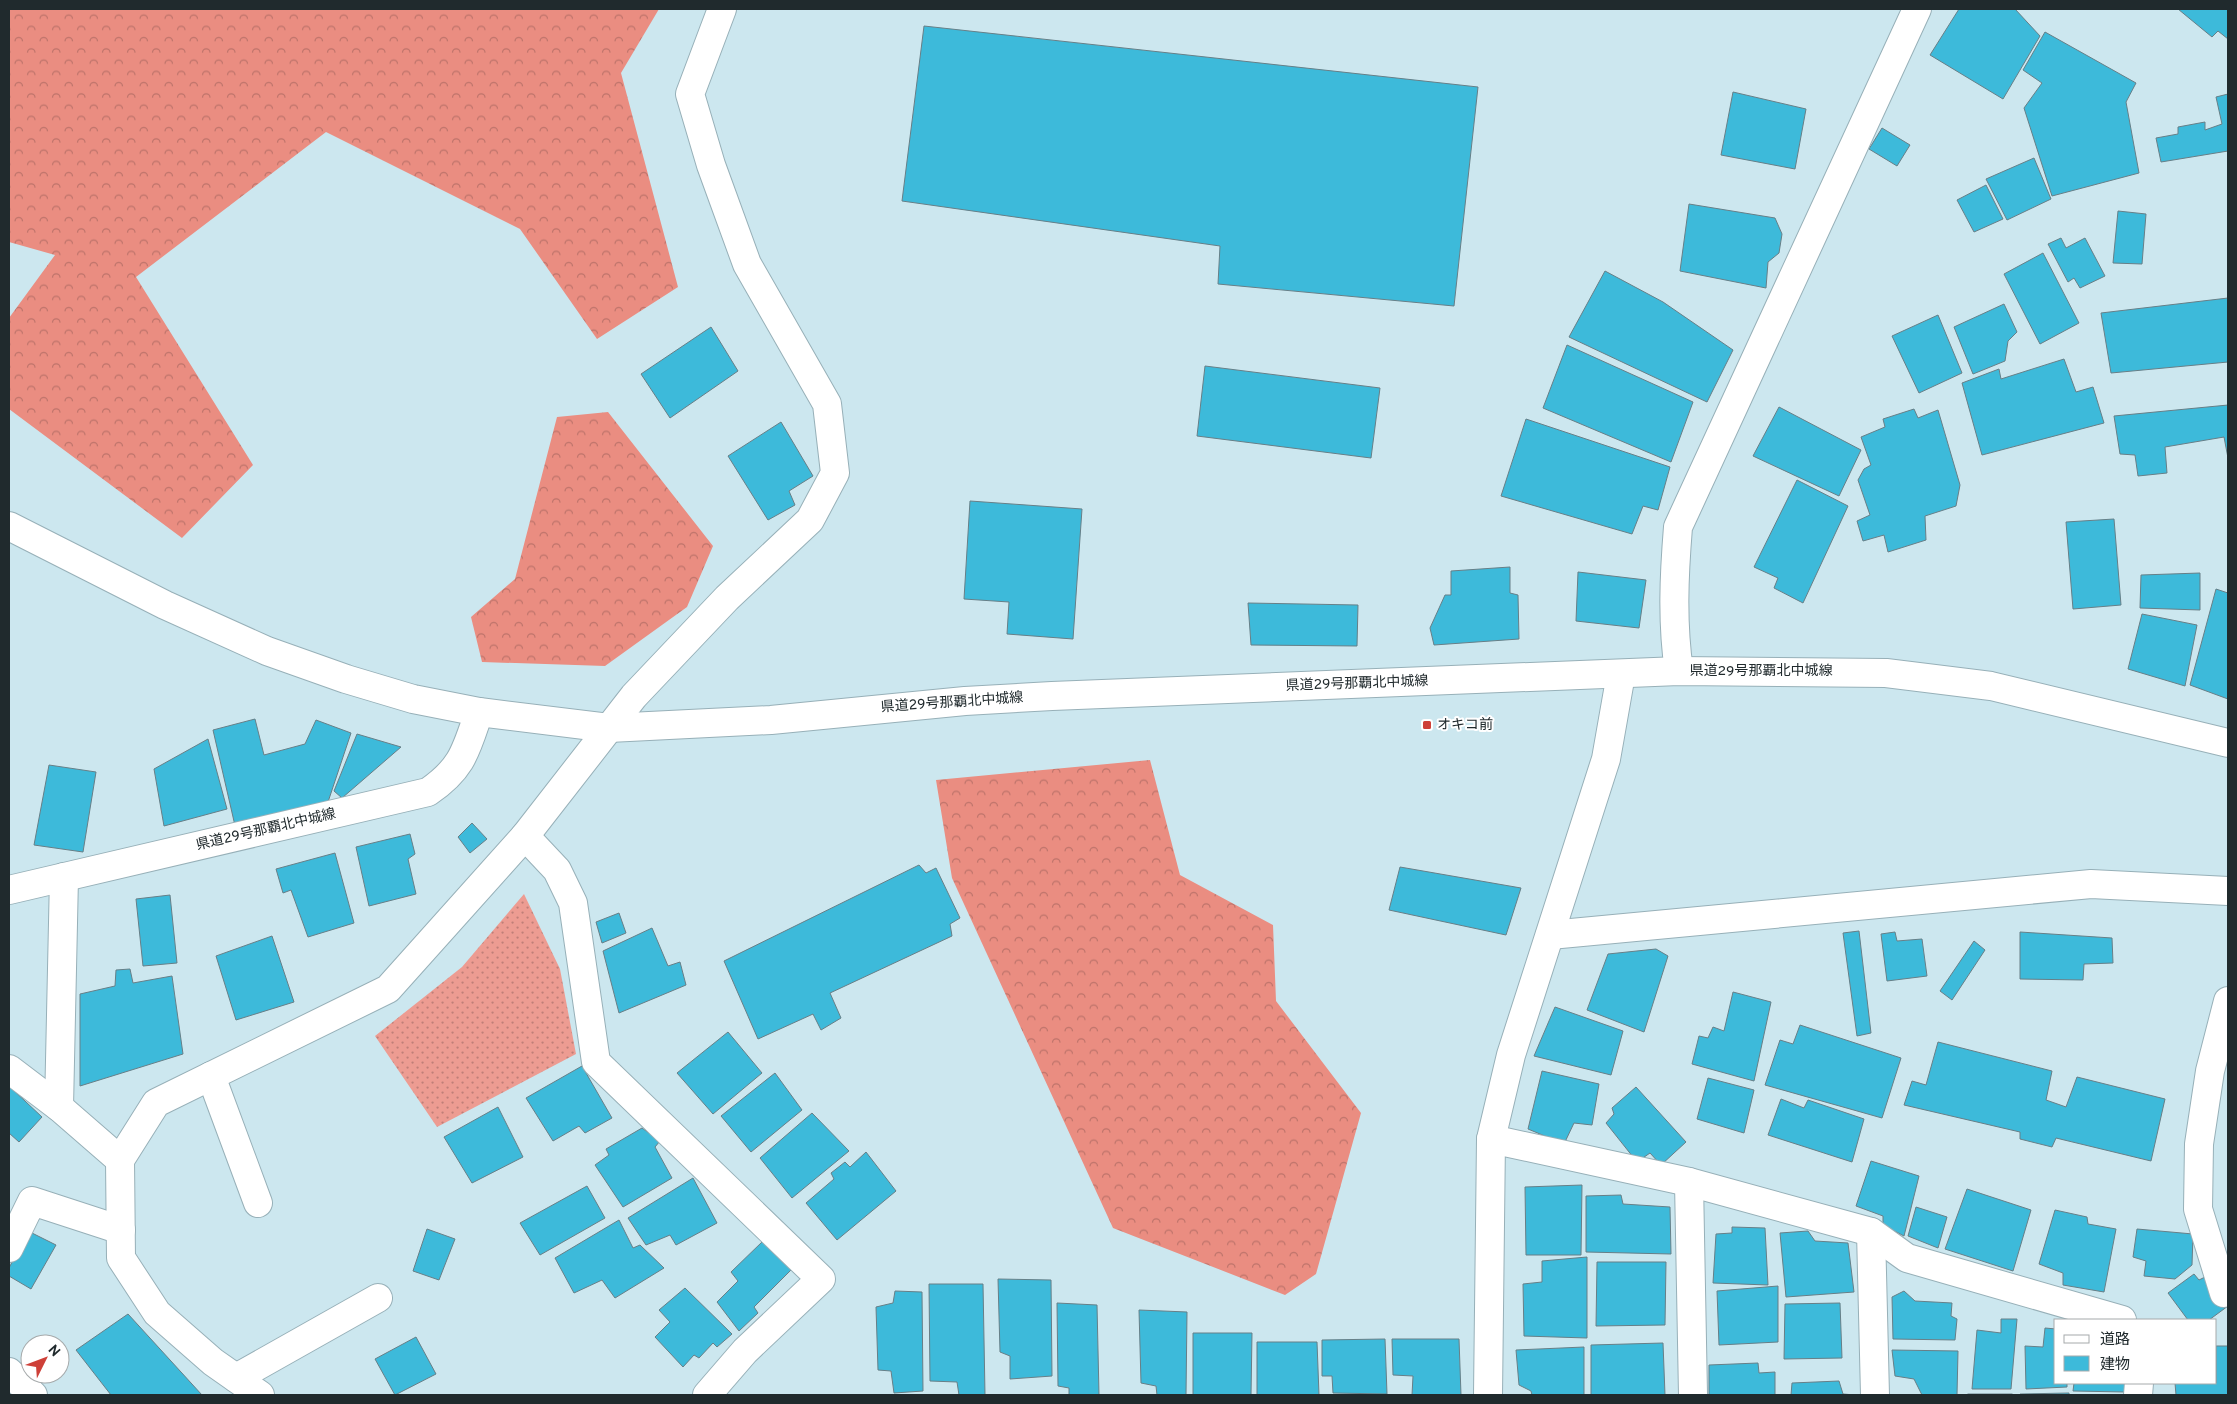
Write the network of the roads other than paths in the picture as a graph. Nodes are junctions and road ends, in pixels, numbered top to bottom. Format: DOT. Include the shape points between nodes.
graph roads {
  1 [pos="722,9"];
  2 [pos="1917,9"];
  3 [pos="9,526"];
  4 [pos="1679,671"];
  5 [pos="1621,674"];
  6 [pos="479,712"];
  7 [pos="609,728"];
  8 [pos="2228,743"];
  9 [pos="526,836"];
  10 [pos="64,877"];
  11 [pos="9,890"];
  12 [pos="2228,891"];
  13 [pos="1550,935"];
  14 [pos="2228,1001"];
  15 [pos="9,1069"];
  16 [pos="211,1076"];
  17 [pos="58,1107"];
  18 [pos="1491,1139"];
  19 [pos="120,1160"];
  20 [pos="1689,1182"];
  21 [pos="258,1203"];
  22 [pos="121,1230"];
  23 [pos="1871,1232"];
  24 [pos="9,1248"];
  25 [pos="2224,1292"];
  26 [pos="378,1298"];
  27 [pos="2119,1319"];
  28 [pos="9,1372"];
  29 [pos="236,1378"];
  30 [pos="33,1395"];
  31 [pos="260,1395"];
  32 [pos="707,1395"];
  33 [pos="1488,1395"];
  34 [pos="1693,1395"];
  35 [pos="1875,1395"];
  1 -- 7 [label="street" via="690,94 711,165 747,264 827,404 835,473 810,520 660,667"];
  2 -- 4 [label="street" via="1678,528 1674,580"];
  3 -- 6 [label="street, 県道29号那覇北中城線" via="165,605 267,651 413,699"];
  4 -- 5 [label="street, 県道29号那覇北中城線"];
  4 -- 8 [label="street, 県道29号那覇北中城線" via="1886,673 1936,678 2046,698"];
  5 -- 7 [label="street, 県道29号那覇北中城線" via="965,701 770,720"];
  5 -- 13 [label="street" via="1606,759"];
  6 -- 7 [label="street, 県道29号那覇北中城線"];
  6 -- 10 [label="street, 県道29号那覇北中城線" via="456,769 428,792"];
  7 -- 9 [label="street"];
  9 -- 16 [label="street" via="388,989"];
  9 -- 32 [label="street" via="557,870 573,903 596,1062 821,1279 745,1350"];
  10 -- 11 [label="street, 県道29号那覇北中城線"];
  10 -- 17 [label="street"];
  12 -- 13 [label="street" via="2091,884"];
  13 -- 18 [label="street" via="1512,1055"];
  14 -- 25 [label="street" via="2210,1071 2199,1144 2198,1200"];
  15 -- 17 [label="street"];
  16 -- 19 [label="street" via="156,1102"];
  16 -- 21 [label="street"];
  17 -- 19 [label="street"];
  18 -- 20 [label="street"];
  18 -- 33 [label="street"];
  19 -- 22 [label="street"];
  20 -- 23 [label="street"];
  20 -- 34 [label="street"];
  22 -- 24 [label="street" via="32,1201"];
  22 -- 29 [label="street" via="121,1258 157,1313 212,1362"];
  23 -- 27 [label="street" via="1907,1258"];
  23 -- 35 [label="street"];
  26 -- 29 [label="street"];
  28 -- 30 [label="street"];
  29 -- 31 [label="street"];
}
